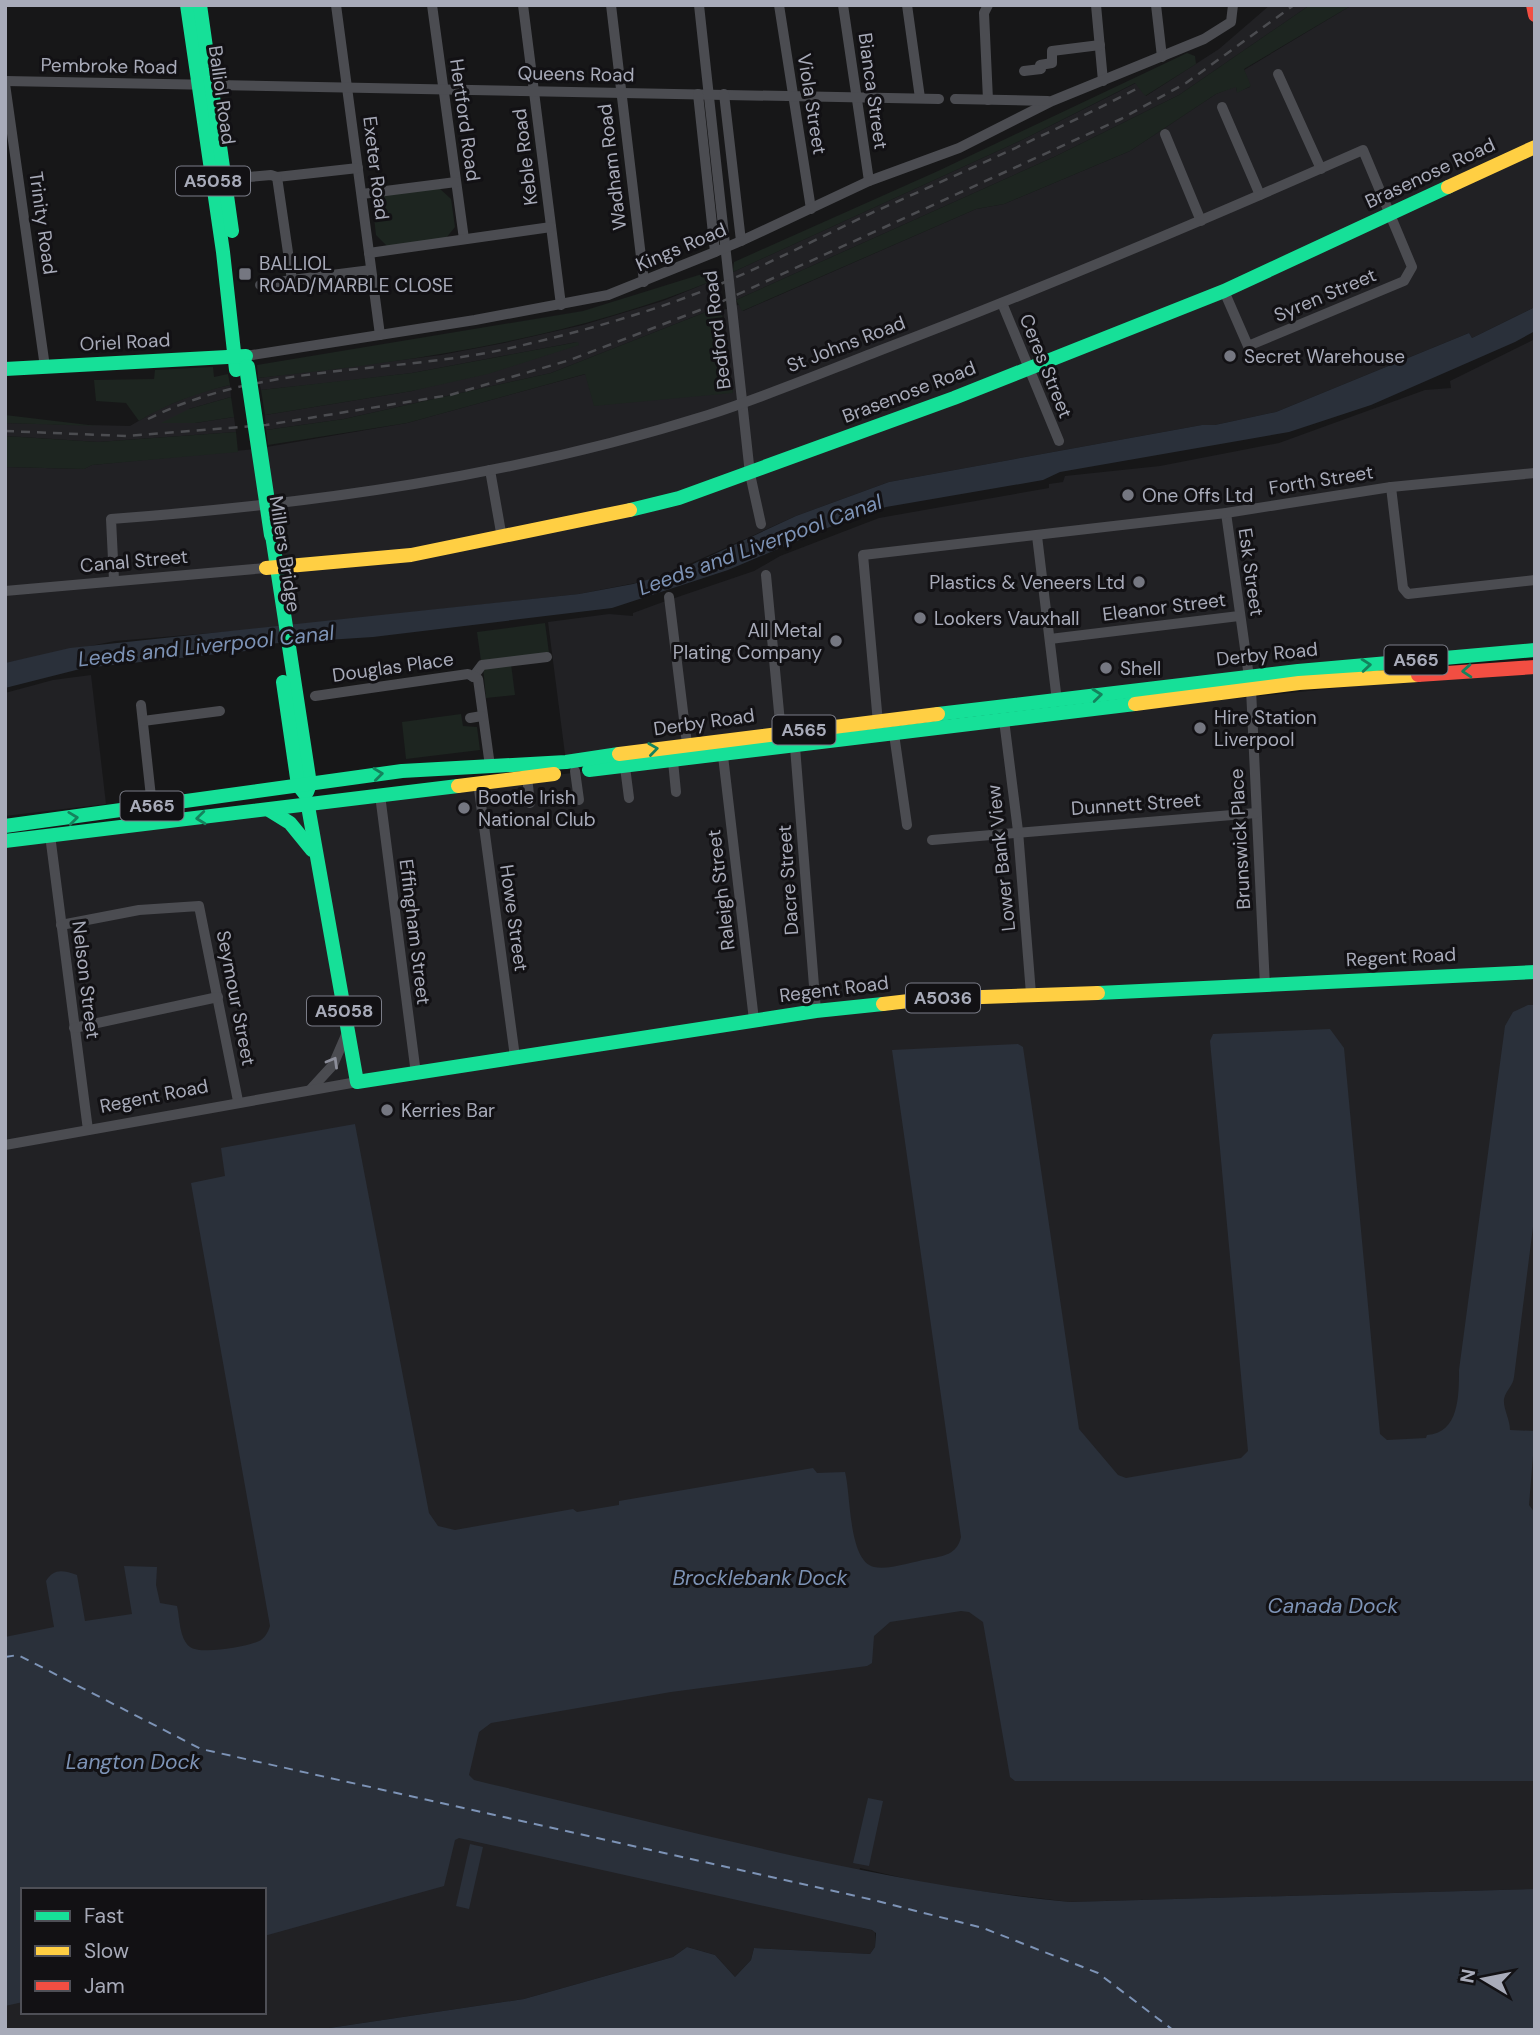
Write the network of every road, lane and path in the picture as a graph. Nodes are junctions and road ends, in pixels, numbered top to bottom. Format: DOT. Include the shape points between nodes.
graph roads {
  1 [pos="187,5"];
  2 [pos="200,5"];
  3 [pos="336,5"];
  4 [pos="432,5"];
  5 [pos="523,5"];
  6 [pos="611,5"];
  7 [pos="699,5"];
  8 [pos="779,5"];
  9 [pos="843,5"];
  10 [pos="906,5"];
  11 [pos="988,5"];
  12 [pos="1096,5"];
  13 [pos="1156,5"];
  14 [pos="1533,5"];
  15 [pos="1233,9"];
  16 [pos="1535,15"];
  17 [pos="1100,45"];
  18 [pos="1161,57"];
  19 [pos="1024,71"];
  20 [pos="1278,74"];
  21 [pos="1102,80"];
  22 [pos="5,82"];
  23 [pos="206,85"];
  24 [pos="347,86"];
  25 [pos="443,88"];
  26 [pos="535,90"];
  27 [pos="621,92"];
  28 [pos="698,94"];
  29 [pos="709,94"];
  30 [pos="724,94"];
  31 [pos="792,96"];
  32 [pos="856,97"];
  33 [pos="920,98"];
  34 [pos="939,99"];
  35 [pos="955,99"];
  36 [pos="988,100"];
  37 [pos="1052,101"];
  38 [pos="1222,107"];
  39 [pos="1166,134"];
  40 [pos="1535,147"];
  41 [pos="358,168"];
  42 [pos="1321,169"];
  43 [pos="249,177"];
  44 [pos="277,177"];
  45 [pos="869,181"];
  46 [pos="456,182"];
  47 [pos="362,194"];
  48 [pos="1260,195"];
  49 [pos="811,209"];
  50 [pos="1391,214"];
  51 [pos="1201,221"];
  52 [pos="551,227"];
  53 [pos="464,239"];
  54 [pos="741,241"];
  55 [pos="715,252"];
  56 [pos="369,253"];
  57 [pos="371,270"];
  58 [pos="292,280"];
  59 [pos="644,282"];
  60 [pos="260,285"];
  61 [pos="1224,291"];
  62 [pos="1002,303"];
  63 [pos="561,305"];
  64 [pos="380,335"];
  65 [pos="241,363"];
  66 [pos="45,367"];
  67 [pos="1028,368"];
  68 [pos="5,369"];
  69 [pos="743,402"];
  70 [pos="1059,441"];
  71 [pos="490,470"];
  72 [pos="750,474"];
  73 [pos="1535,474"];
  74 [pos="1391,487"];
  75 [pos="1226,513"];
  76 [pos="761,524"];
  77 [pos="1037,536"];
  78 [pos="502,538"];
  79 [pos="272,573"];
  80 [pos="766,575"];
  81 [pos="114,580"];
  82 [pos="1535,580"];
  83 [pos="5,591"];
  84 [pos="668,597"];
  85 [pos="1240,616"];
  86 [pos="1050,639"];
  87 [pos="1529,652"];
  88 [pos="547,657"];
  89 [pos="1535,667"];
  90 [pos="473,677"];
  91 [pos="1250,683"];
  92 [pos="315,696"];
  93 [pos="1058,701"];
  94 [pos="141,705"];
  95 [pos="220,711"];
  96 [pos="482,716"];
  97 [pos="470,718"];
  98 [pos="1004,720"];
  99 [pos="143,721"];
  100 [pos="878,723"];
  101 [pos="781,733"];
  102 [pos="894,734"];
  103 [pos="687,744"];
  104 [pos="795,747"];
  105 [pos="723,756"];
  106 [pos="673,761"];
  107 [pos="490,766"];
  108 [pos="625,767"];
  109 [pos="575,771"];
  110 [pos="527,777"];
  111 [pos="478,782"];
  112 [pos="305,792"];
  113 [pos="676,792"];
  114 [pos="380,795"];
  115 [pos="629,798"];
  116 [pos="579,800"];
  117 [pos="530,803"];
  118 [pos="152,806"];
  119 [pos="269,810"];
  120 [pos="1256,813"];
  121 [pos="907,825"];
  122 [pos="5,826"];
  123 [pos="1018,831"];
  124 [pos="50,835"];
  125 [pos="5,841"];
  126 [pos="932,841"];
  127 [pos="317,858"];
  128 [pos="61,925"];
  129 [pos="1535,972"];
  130 [pos="1265,987"];
  131 [pos="1031,994"];
  132 [pos="218,997"];
  133 [pos="816,1011"];
  134 [pos="754,1020"];
  135 [pos="74,1028"];
  136 [pos="348,1029"];
  137 [pos="515,1058"];
  138 [pos="416,1073"];
  139 [pos="357,1082"];
  140 [pos="310,1090"];
  141 [pos="239,1101"];
  142 [pos="88,1130"];
  143 [pos="5,1145"];
  1 -- 23 [label="main road, Balliol Road / A5058"];
  2 -- 23 [label="main road, Balliol Road / A5058"];
  3 -- 24 [label="street, Exeter Road"];
  4 -- 25 [label="street, Hertford Road"];
  5 -- 26 [label="street, Keble Road"];
  6 -- 27 [label="street, Wadham Road"];
  7 -- 29 [label="street, Bedford Road"];
  8 -- 31 [label="street, Viola Street"];
  9 -- 32 [label="street, Bianca Street"];
  10 -- 33 [label="street"];
  11 -- 36 [label="street" via="984,13"];
  12 -- 17 [label="street"];
  13 -- 18 [label="street"];
  14 -- 16 [label="main road"];
  15 -- 18 [label="street" via="1231,22"];
  17 -- 19 [label="street" via="1052,46 1052,63"];
  17 -- 21 [label="street"];
  18 -- 21 [label="street"];
  20 -- 42 [label="street"];
  21 -- 37 [label="street, Kings Road"];
  22 -- 23 [label="street, Pembroke Road"];
  22 -- 66 [label="street, Trinity Road"];
  23 -- 24 [label="street, Queens Road"];
  23 -- 65 [label="main road, Balliol Road / A5058"];
  24 -- 25 [label="street, Queens Road"];
  24 -- 41 [label="street, Exeter Road"];
  25 -- 26 [label="street, Queens Road"];
  25 -- 46 [label="street, Hertford Road"];
  26 -- 27 [label="street, Queens Road"];
  26 -- 52 [label="street, Keble Road"];
  27 -- 28 [label="street, Queens Road"];
  27 -- 59 [label="street, Wadham Road"];
  28 -- 29 [label="street, Queens Road"];
  28 -- 55 [label="street, Bedford Road"];
  29 -- 30 [label="street, Queens Road"];
  29 -- 69 [label="street, Bedford Road"];
  30 -- 31 [label="street, Queens Road"];
  30 -- 54 [label="street"];
  31 -- 32 [label="street, Queens Road"];
  31 -- 49 [label="street, Viola Street"];
  32 -- 33 [label="street, Queens Road"];
  32 -- 45 [label="street, Bianca Street"];
  33 -- 34 [label="street, Queens Road"];
  35 -- 36 [label="street"];
  36 -- 37 [label="street"];
  37 -- 45 [label="street, Kings Road" via="959,148"];
  38 -- 48 [label="street"];
  39 -- 51 [label="street"];
  40 -- 50 [label="main road, Brasenose Road"];
  41 -- 44 [label="street"];
  41 -- 47 [label="street, Exeter Road"];
  42 -- 48 [label="street, St Johns Road"];
  42 -- 50 [label="street, St Johns Road" via="1363,150"];
  43 -- 44 [label="street"];
  44 -- 58 [label="street"];
  45 -- 49 [label="street, Kings Road"];
  46 -- 47 [label="street"];
  46 -- 53 [label="street, Hertford Road"];
  47 -- 56 [label="street, Exeter Road"];
  48 -- 51 [label="street, St Johns Road"];
  49 -- 54 [label="street, Kings Road"];
  50 -- 61 [label="main road, Brasenose Road"];
  50 -- 61 [label="street, Syren Street" via="1412,267 1404,281 1248,346"];
  51 -- 62 [label="street, St Johns Road"];
  52 -- 53 [label="street"];
  52 -- 63 [label="street, Keble Road"];
  53 -- 56 [label="street"];
  54 -- 55 [label="street, Kings Road, bridge"];
  55 -- 59 [label="street, Kings Road"];
  56 -- 57 [label="street, Exeter Road"];
  57 -- 58 [label="street"];
  57 -- 64 [label="street, Exeter Road"];
  58 -- 60 [label="street"];
  59 -- 63 [label="street, Kings Road"];
  61 -- 67 [label="main road, Brasenose Road"];
  62 -- 67 [label="street, Ceres Street"];
  62 -- 69 [label="street, St Johns Road"];
  63 -- 64 [label="street, Kings Road"];
  64 -- 65 [label="street, Kings Road"];
  65 -- 66 [label="main road, Oriel Road"];
  65 -- 79 [label="main road, Millers Bridge / A5058"];
  66 -- 68 [label="main road, Oriel Road"];
  67 -- 70 [label="street, Ceres Street"];
  67 -- 72 [label="main road, Brasenose Road"];
  69 -- 71 [label="street, St Johns Road"];
  69 -- 72 [label="street, Bedford Road"];
  71 -- 78 [label="street"];
  71 -- 81 [label="street, St Johns Road" via="249,509 111,519"];
  72 -- 76 [label="street, Bedford Road"];
  72 -- 78 [label="main road, Brasenose Road" via="679,498"];
  73 -- 74 [label="street, Forth Street"];
  74 -- 75 [label="street, Forth Street"];
  74 -- 82 [label="street" via="1403,588 1408,594"];
  75 -- 77 [label="street, Forth Street"];
  75 -- 85 [label="street, Esk Street"];
  77 -- 86 [label="street"];
  77 -- 100 [label="street, Forth Street" via="863,555"];
  78 -- 79 [label="main road, Brasenose Road"];
  79 -- 81 [label="street, Canal Street"];
  79 -- 112 [label="main road, Millers Bridge / A5058"];
  80 -- 101 [label="street"];
  81 -- 83 [label="street, Canal Street"];
  84 -- 103 [label="street"];
  85 -- 86 [label="street, Eleanor Street"];
  85 -- 91 [label="street, Esk Street"];
  86 -- 93 [label="street"];
  91 -- 87 [label="main road, Derby Road / A565, one-way"];
  88 -- 90 [label="street" via="482,665"];
  89 -- 91 [label="main road, Derby Road / A565, one-way"];
  90 -- 92 [label="street, Douglas Place" via="468,674"];
  90 -- 96 [label="street, Douglas Place" via="478,679"];
  93 -- 91 [label="main road, Derby Road / A565, one-way"];
  91 -- 98 [label="main road, Derby Road / A565"];
  91 -- 120 [label="street, Brunswick Place"];
  93 -- 100 [label="main road, Derby Road / A565"];
  94 -- 99 [label="street"];
  95 -- 99 [label="street"];
  96 -- 97 [label="street"];
  96 -- 107 [label="street, Douglas Place"];
  98 -- 102 [label="main road, Derby Road / A565"];
  98 -- 123 [label="street, Lower Bank View"];
  99 -- 118 [label="street"];
  100 -- 101 [label="main road, Derby Road / A565"];
  101 -- 103 [label="main road, Derby Road / A565"];
  102 -- 104 [label="main road, Derby Road / A565"];
  102 -- 121 [label="street"];
  107 -- 103 [label="main road, Derby Road / A565, one-way" via="566,762"];
  104 -- 105 [label="main road, Derby Road / A565"];
  104 -- 133 [label="street, Dacre Street"];
  105 -- 106 [label="main road, Derby Road / A565"];
  105 -- 134 [label="street, Raleigh Street"];
  106 -- 108 [label="main road, Derby Road / A565"];
  106 -- 113 [label="street"];
  112 -- 107 [label="main road, Derby Road / A565, one-way" via="402,771"];
  108 -- 109 [label="main road, Derby Road / A565"];
  108 -- 115 [label="street"];
  109 -- 110 [label="main road, Derby Road / A565"];
  109 -- 116 [label="street"];
  110 -- 111 [label="main road, Derby Road / A565"];
  110 -- 117 [label="street"];
  111 -- 114 [label="main road, Derby Road / A565"];
  111 -- 137 [label="street, Howe Street"];
  112 -- 114 [label="main road, Derby Road / A565"];
  112 -- 118 [label="main road, Derby Road / A565"];
  112 -- 119 [label="main road, Derby Road / A565"];
  112 -- 127 [label="main road, Millers Bridge / A5058"];
  114 -- 138 [label="street, Effingham Street"];
  122 -- 118 [label="main road, Derby Road / A565, one-way"];
  119 -- 124 [label="main road, Derby Road / A565, one-way"];
  119 -- 127 [label="main road" via="304,836"];
  120 -- 123 [label="street, Dunnett Street"];
  120 -- 130 [label="street, Brunswick Place"];
  123 -- 126 [label="street, Dunnett Street"];
  123 -- 131 [label="street, Lower Bank View"];
  124 -- 125 [label="main road, Derby Road / A565"];
  124 -- 128 [label="street, Nelson Street"];
  127 -- 136 [label="main road, Millers Bridge / A5058"];
  128 -- 132 [label="street, Seymour Street" via="196,904 201,908"];
  128 -- 135 [label="street, Nelson Street"];
  129 -- 130 [label="main road, Regent Road / A5036"];
  130 -- 131 [label="main road, Regent Road / A5036"];
  131 -- 133 [label="main road, Regent Road / A5036"];
  132 -- 135 [label="street"];
  132 -- 141 [label="street, Seymour Street"];
  133 -- 134 [label="main road, Regent Road / A5036"];
  134 -- 137 [label="main road, Regent Road / A5036"];
  135 -- 142 [label="street, Nelson Street"];
  136 -- 139 [label="main road, Millers Bridge / A5058"];
  140 -- 136 [label="street, one-way" via="333,1065"];
  137 -- 138 [label="main road, Regent Road / A5036"];
  138 -- 139 [label="main road, Regent Road / A5036"];
  139 -- 140 [label="street, Regent Road"];
  140 -- 141 [label="street, Regent Road"];
  141 -- 142 [label="street, Regent Road"];
  142 -- 143 [label="street, Regent Road"];
}
